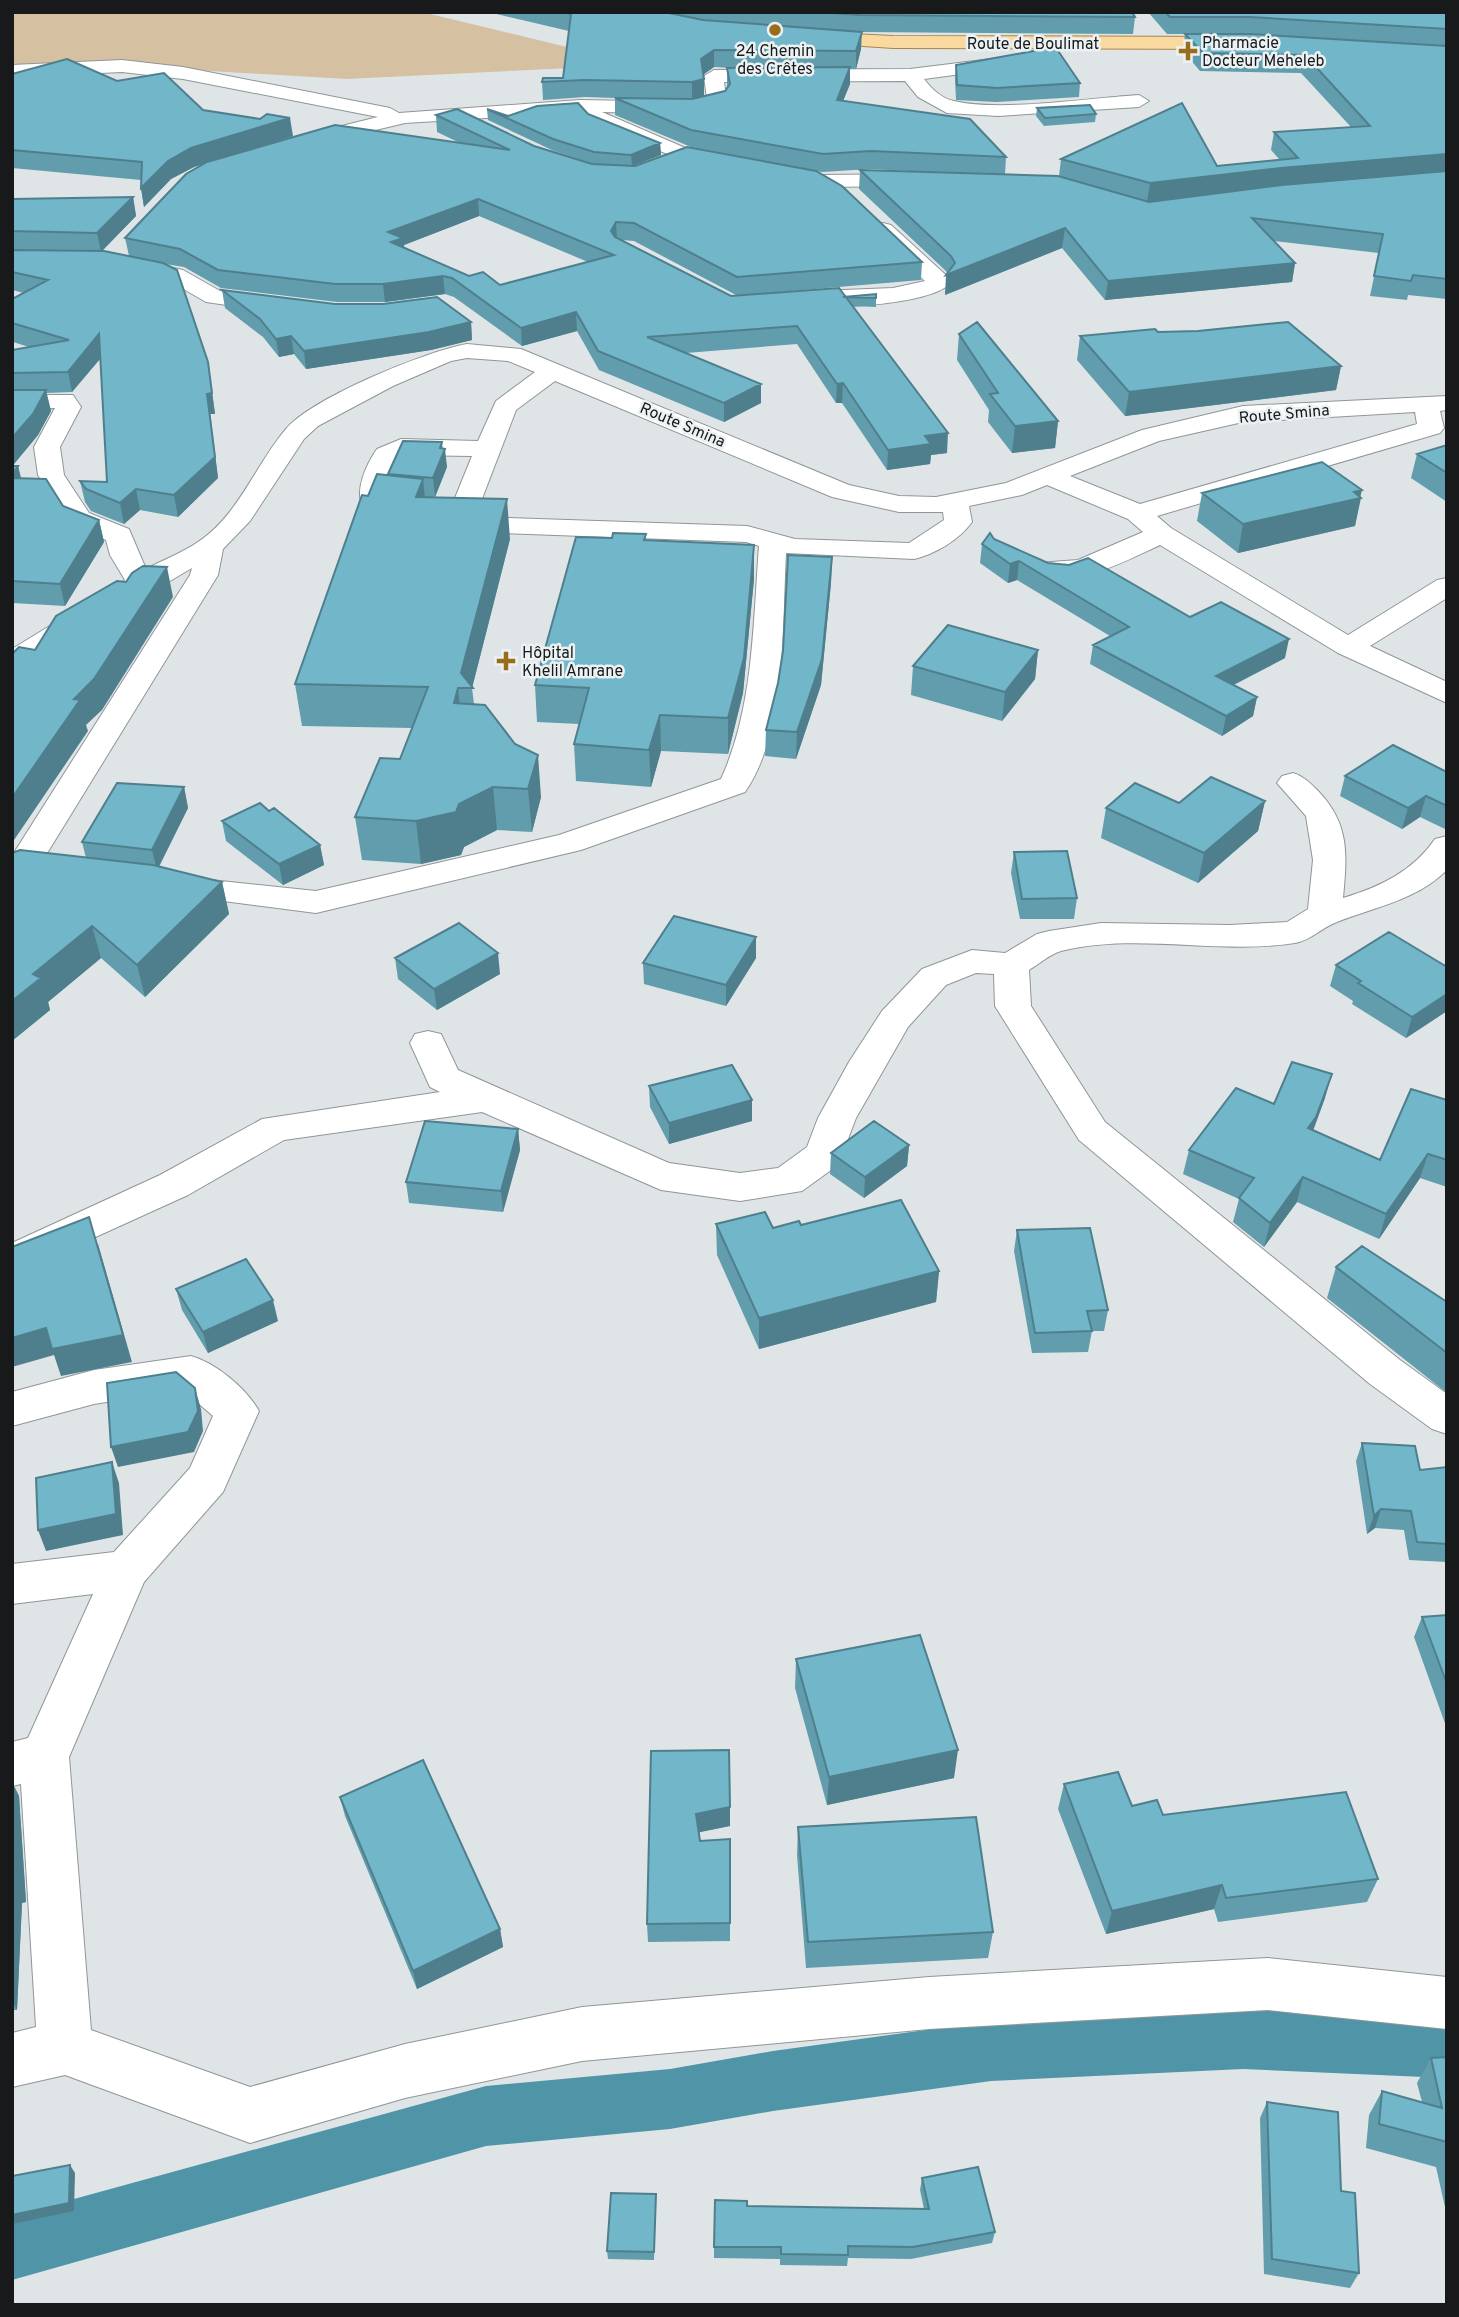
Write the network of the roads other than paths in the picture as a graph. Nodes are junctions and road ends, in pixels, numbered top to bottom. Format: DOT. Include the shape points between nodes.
graph roads {
  1 [pos="795,37"];
  2 [pos="1045,43"];
  3 [pos="1261,44"];
  4 [pos="12,71"];
  5 [pos="910,75"];
  6 [pos="1139,101"];
  7 [pos="585,106"];
  8 [pos="452,113"];
  9 [pos="405,117"];
  10 [pos="487,131"];
  11 [pos="284,148"];
  12 [pos="685,155"];
  13 [pos="660,165"];
  14 [pos="822,181"];
  15 [pos="937,181"];
  16 [pos="126,243"];
  17 [pos="767,301"];
  18 [pos="296,307"];
  19 [pos="478,330"];
  20 [pos="512,354"];
  21 [pos="554,370"];
  22 [pos="12,402"];
  23 [pos="1436,404"];
  24 [pos="488,449"];
  25 [pos="1050,477"];
  26 [pos="955,502"];
  27 [pos="442,509"];
  28 [pos="1138,513"];
  29 [pos="1161,534"];
  30 [pos="773,541"];
  31 [pos="210,547"];
  32 [pos="1024,559"];
  33 [pos="141,583"];
  34 [pos="1447,586"];
  35 [pos="1348,647"];
  36 [pos="12,662"];
  37 [pos="1447,694"];
  38 [pos="1293,783"];
  39 [pos="1447,846"];
  40 [pos="27,872"];
  41 [pos="142,882"];
  42 [pos="1325,914"];
  43 [pos="1011,965"];
  44 [pos="428,1042"];
  45 [pos="485,1099"];
  46 [pos="12,1260"];
  47 [pos="12,1409"];
  48 [pos="1447,1417"];
  49 [pos="126,1570"];
  50 [pos="12,1584"];
  51 [pos="28,1761"];
  52 [pos="1447,2003"];
  53 [pos="65,2048"];
  54 [pos="12,2060"];
  1 -- 2 [label="main road, Route de Boulimat"];
  2 -- 3 [label="main road, Route de Boulimat"];
  2 -- 5 [label="street" via="1030,58"];
  4 -- 9 [label="street" via="122,65"];
  5 -- 6 [label="street" via="925,93 947,107 998,110"];
  5 -- 7 [label="street" via="714,76 717,102 692,108"];
  7 -- 8 [label="street"];
  7 -- 12 [label="street" via="597,119"];
  8 -- 9 [label="street"];
  8 -- 10 [label="street"];
  9 -- 11 [label="street"];
  12 -- 13 [label="street"];
  12 -- 14 [label="street"];
  14 -- 15 [label="street"];
  14 -- 17 [label="street" via="865,210 940,282 932,289 892,295"];
  16 -- 18 [label="street" via="108,261 175,275 214,297"];
  19 -- 20 [label="street"];
  20 -- 21 [label="street, Route Smina"];
  20 -- 31 [label="street, Route Smina" via="467,351 445,355 309,421 295,434 240,515"];
  21 -- 24 [label="street" via="505,406"];
  21 -- 26 [label="street, Route Smina" via="841,491 899,504"];
  22 -- 33 [label="street" via="64,400 68,407 47,447 51,475 79,519 119,536 124,555"];
  23 -- 25 [label="street, Route Smina" via="1243,414 1151,435"];
  23 -- 28 [label="street" via="1431,428"];
  24 -- 27 [label="street"];
  24 -- 27 [label="street" via="401,447 386,454 372,492 373,502"];
  25 -- 26 [label="street, Route Smina"];
  25 -- 28 [label="street"];
  26 -- 30 [label="street" via="958,522 948,533 914,551 794,547"];
  27 -- 30 [label="street" via="458,525 747,534"];
  28 -- 29 [label="street"];
  29 -- 32 [label="street" via="1066,573"];
  29 -- 35 [label="street"];
  30 -- 41 [label="street" via="760,694 747,762 734,785 569,843 316,902"];
  31 -- 33 [label="street, Route Smina"];
  31 -- 40 [label="street" via="204,575"];
  33 -- 36 [label="street, Route Smina"];
  34 -- 35 [label="street"];
  35 -- 37 [label="street"];
  38 -- 42 [label="street" via="1322,814 1330,860"];
  39 -- 42 [label="street" via="1440,860 1390,894"];
  42 -- 43 [label="street" via="1295,932 1101,934 1049,942"];
  43 -- 45 [label="street" via="972,961 934,977 895,1018 862,1071 824,1155 788,1181 740,1187 661,1176"];
  43 -- 48 [label="street" via="1013,1006 1092,1131 1385,1372"];
  44 -- 45 [label="street" via="443,1078"];
  45 -- 46 [label="street" via="275,1128 174,1185"];
  47 -- 49 [label="street" via="94,1387 191,1372 237,1411 207,1479"];
  49 -- 50 [label="street"];
  49 -- 51 [label="street"];
  51 -- 53 [label="street"];
  52 -- 53 [label="street" via="1268,1984 929,2003 582,2034 405,2071 250,2115"];
  53 -- 54 [label="street"];
}
